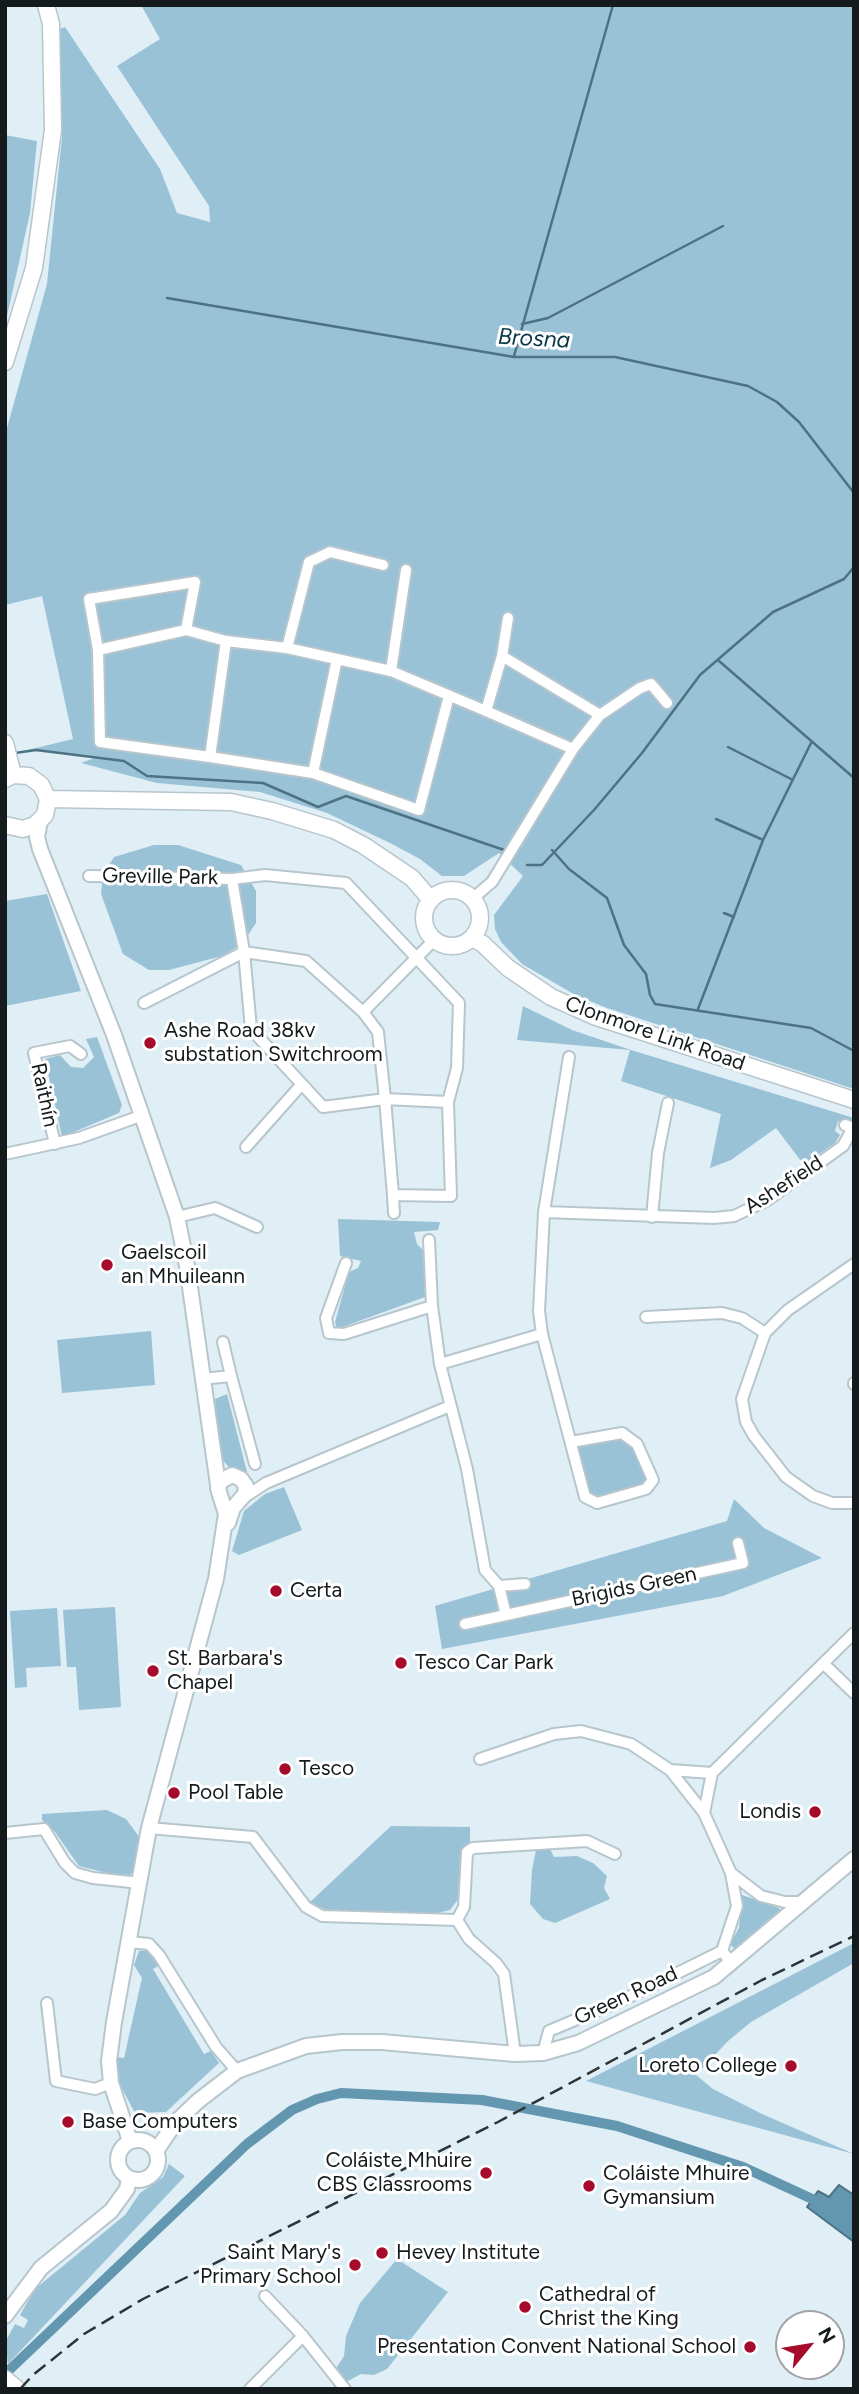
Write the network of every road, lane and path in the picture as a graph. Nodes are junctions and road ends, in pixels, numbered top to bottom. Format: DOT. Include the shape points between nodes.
graph roads {
  1 [pos="46,5"];
  2 [pos="5,362"];
  3 [pos="383,565"];
  4 [pos="406,570"];
  5 [pos="508,618"];
  6 [pos="186,630"];
  7 [pos="226,642"];
  8 [pos="287,648"];
  9 [pos="98,650"];
  10 [pos="502,656"];
  11 [pos="337,659"];
  12 [pos="391,671"];
  13 [pos="449,696"];
  14 [pos="667,703"];
  15 [pos="486,711"];
  16 [pos="600,715"];
  17 [pos="5,743"];
  18 [pos="573,749"];
  19 [pos="210,757"];
  20 [pos="313,773"];
  21 [pos="9,777"];
  22 [pos="48,799"];
  23 [pos="40,821"];
  24 [pos="11,827"];
  25 [pos="40,849"];
  26 [pos="89,876"];
  27 [pos="232,879"];
  28 [pos="472,899"];
  29 [pos="431,900"];
  30 [pos="472,937"];
  31 [pos="429,943"];
  32 [pos="244,952"];
  33 [pos="416,955"];
  34 [pos="144,1003"];
  35 [pos="363,1012"];
  36 [pos="81,1054"];
  37 [pos="569,1057"];
  38 [pos="302,1083"];
  39 [pos="385,1099"];
  40 [pos="854,1100"];
  41 [pos="448,1102"];
  42 [pos="668,1103"];
  43 [pos="143,1115"];
  44 [pos="845,1125"];
  45 [pos="55,1144"];
  46 [pos="246,1147"];
  47 [pos="5,1154"];
  48 [pos="393,1195"];
  49 [pos="544,1212"];
  50 [pos="394,1213"];
  51 [pos="177,1217"];
  52 [pos="652,1217"];
  53 [pos="257,1227"];
  54 [pos="429,1240"];
  55 [pos="346,1263"];
  56 [pos="854,1264"];
  57 [pos="432,1306"];
  58 [pos="646,1317"];
  59 [pos="765,1333"];
  60 [pos="542,1334"];
  61 [pos="223,1342"];
  62 [pos="440,1364"];
  63 [pos="231,1376"];
  64 [pos="202,1379"];
  65 [pos="450,1406"];
  66 [pos="212,1438"];
  67 [pos="571,1442"];
  68 [pos="255,1464"];
  69 [pos="236,1477"];
  70 [pos="266,1483"];
  71 [pos="219,1492"];
  72 [pos="242,1499"];
  73 [pos="854,1503"];
  74 [pos="225,1531"];
  75 [pos="738,1543"];
  76 [pos="526,1584"];
  77 [pos="499,1586"];
  78 [pos="506,1615"];
  79 [pos="465,1624"];
  80 [pos="854,1633"];
  81 [pos="824,1664"];
  82 [pos="854,1693"];
  83 [pos="480,1759"];
  84 [pos="670,1770"];
  85 [pos="712,1773"];
  86 [pos="704,1813"];
  87 [pos="149,1828"];
  88 [pos="5,1833"];
  89 [pos="615,1854"];
  90 [pos="854,1859"];
  91 [pos="731,1873"];
  92 [pos="140,1882"];
  93 [pos="806,1902"];
  94 [pos="457,1920"];
  95 [pos="129,1942"];
  96 [pos="722,1951"];
  97 [pos="732,1964"];
  98 [pos="47,2003"];
  99 [pos="539,2053"];
  100 [pos="515,2054"];
  101 [pos="237,2071"];
  102 [pos="111,2083"];
  103 [pos="130,2141"];
  104 [pos="156,2151"];
  105 [pos="129,2178"];
  106 [pos="265,2296"];
  107 [pos="5,2316"];
  108 [pos="303,2336"];
  109 [pos="250,2389"];
  110 [pos="345,2389"];
  1 -- 2 [label="main road" via="51,24 53,130 34,268"];
  3 -- 8 [label="street" via="330,552 309,562"];
  4 -- 12 [label="street"];
  5 -- 10 [label="street"];
  6 -- 7 [label="street"];
  6 -- 9 [label="street"];
  6 -- 9 [label="street" via="195,582 89,599"];
  7 -- 8 [label="street"];
  7 -- 19 [label="street"];
  8 -- 11 [label="street"];
  9 -- 19 [label="street" via="100,742"];
  10 -- 15 [label="street"];
  10 -- 16 [label="street"];
  11 -- 12 [label="street"];
  11 -- 20 [label="street"];
  12 -- 13 [label="street"];
  13 -- 15 [label="street"];
  13 -- 20 [label="street" via="419,810"];
  14 -- 16 [label="street" via="651,684"];
  15 -- 18 [label="street"];
  16 -- 18 [label="street"];
  17 -- 21 [label="main road"];
  18 -- 28 [label="street" via="492,882"];
  19 -- 20 [label="street"];
  21 -- 22 [label="main road" via="36,779"];
  22 -- 23 [label="main road"];
  22 -- 29 [label="main road" via="231,802 272,811 334,830 363,845 412,878"];
  23 -- 24 [label="main road" via="29,828"];
  23 -- 25 [label="street"];
  24 -- 25 [label="street"];
  25 -- 43 [label="street"];
  26 -- 27 [label="street, Greville Park"];
  27 -- 32 [label="street, Greville Park"];
  27 -- 33 [label="street, Greville Park" via="265,875 346,883"];
  28 -- 29 [label="main road" via="447,891"];
  28 -- 30 [label="main road" via="479,914"];
  29 -- 31 [label="main road" via="424,916"];
  30 -- 31 [label="main road" via="457,946"];
  30 -- 40 [label="main road, Clonmore Link Road" via="551,997 596,1017"];
  31 -- 33 [label="street"];
  32 -- 34 [label="street"];
  32 -- 35 [label="street" via="306,961"];
  32 -- 38 [label="street, Greville Park" via="251,1029"];
  33 -- 35 [label="street"];
  33 -- 41 [label="street, Greville Park" via="459,1003 457,1068"];
  35 -- 39 [label="street" via="378,1031"];
  36 -- 45 [label="street, Raithín" via="70,1046 34,1053"];
  37 -- 49 [label="street"];
  38 -- 39 [label="street, Greville Park" via="323,1107"];
  38 -- 46 [label="street"];
  39 -- 41 [label="street, Greville Park"];
  39 -- 48 [label="street"];
  41 -- 48 [label="street, Greville Park" via="451,1196"];
  42 -- 52 [label="street"];
  43 -- 45 [label="street, Raithín"];
  43 -- 51 [label="street"];
  44 -- 52 [label="street, Ashefield" via="853,1128 844,1146 752,1210 714,1218"];
  45 -- 47 [label="street, Raithín"];
  48 -- 50 [label="street"];
  49 -- 52 [label="street, Ashefield"];
  49 -- 60 [label="street"];
  51 -- 53 [label="street" via="215,1208"];
  51 -- 64 [label="street"];
  54 -- 57 [label="street"];
  55 -- 57 [label="street" via="326,1318 329,1333 344,1334"];
  56 -- 59 [label="street" via="788,1310"];
  57 -- 62 [label="street"];
  58 -- 59 [label="street" via="722,1313 742,1318"];
  59 -- 73 [label="street" via="744,1389 746,1422 772,1463 799,1487 832,1503"];
  60 -- 62 [label="street"];
  60 -- 67 [label="street"];
  61 -- 63 [label="street"];
  62 -- 65 [label="street"];
  63 -- 64 [label="street"];
  63 -- 68 [label="street"];
  64 -- 66 [label="street"];
  65 -- 70 [label="street"];
  65 -- 77 [label="street" via="485,1570"];
  66 -- 69 [label="street"];
  66 -- 71 [label="street"];
  67 -- 67 [label="street" via="622,1433 637,1444 653,1480 646,1489 597,1503 588,1500"];
  69 -- 70 [label="street"];
  69 -- 71 [label="street" via="224,1478"];
  69 -- 72 [label="street" via="246,1486"];
  70 -- 72 [label="street"];
  71 -- 72 [label="street" via="228,1503"];
  71 -- 74 [label="street" via="226,1514"];
  72 -- 74 [label="street"];
  74 -- 87 [label="street"];
  75 -- 78 [label="street, Brigids Green" via="743,1563"];
  76 -- 77 [label="street"];
  77 -- 78 [label="street"];
  78 -- 79 [label="street"];
  80 -- 81 [label="street"];
  81 -- 82 [label="street"];
  81 -- 85 [label="street"];
  83 -- 84 [label="street" via="554,1734 581,1731 631,1744"];
  84 -- 85 [label="street"];
  84 -- 86 [label="street"];
  85 -- 86 [label="street"];
  86 -- 91 [label="street"];
  87 -- 92 [label="street"];
  87 -- 94 [label="street" via="253,1837 306,1907 323,1916"];
  88 -- 92 [label="street" via="44,1829 75,1873"];
  89 -- 94 [label="street" via="587,1841 473,1848 467,1852 464,1907"];
  90 -- 93 [label="street, Green Road"];
  91 -- 93 [label="street" via="761,1896"];
  91 -- 96 [label="street" via="737,1906"];
  92 -- 95 [label="street"];
  93 -- 97 [label="street, Green Road"];
  94 -- 100 [label="street" via="504,1974"];
  95 -- 101 [label="street" via="149,1944 159,1955 215,2047"];
  95 -- 102 [label="street" via="111,2048"];
  96 -- 97 [label="street"];
  96 -- 99 [label="street, Green Road" via="549,2031"];
  97 -- 99 [label="street, Green Road" via="578,2043"];
  98 -- 102 [label="street" via="56,2081 95,2089"];
  99 -- 100 [label="street"];
  100 -- 101 [label="street" via="342,2042 306,2046"];
  101 -- 104 [label="street" via="190,2108"];
  102 -- 103 [label="street"];
  103 -- 104 [label="street" via="144,2141"];
  103 -- 105 [label="street" via="118,2161"];
  104 -- 105 [label="street" via="158,2164 152,2174 141,2180"];
  105 -- 107 [label="street" via="127,2189 111,2211 41,2268"];
  106 -- 108 [label="street"];
  108 -- 109 [label="street"];
  108 -- 110 [label="street"];
}
